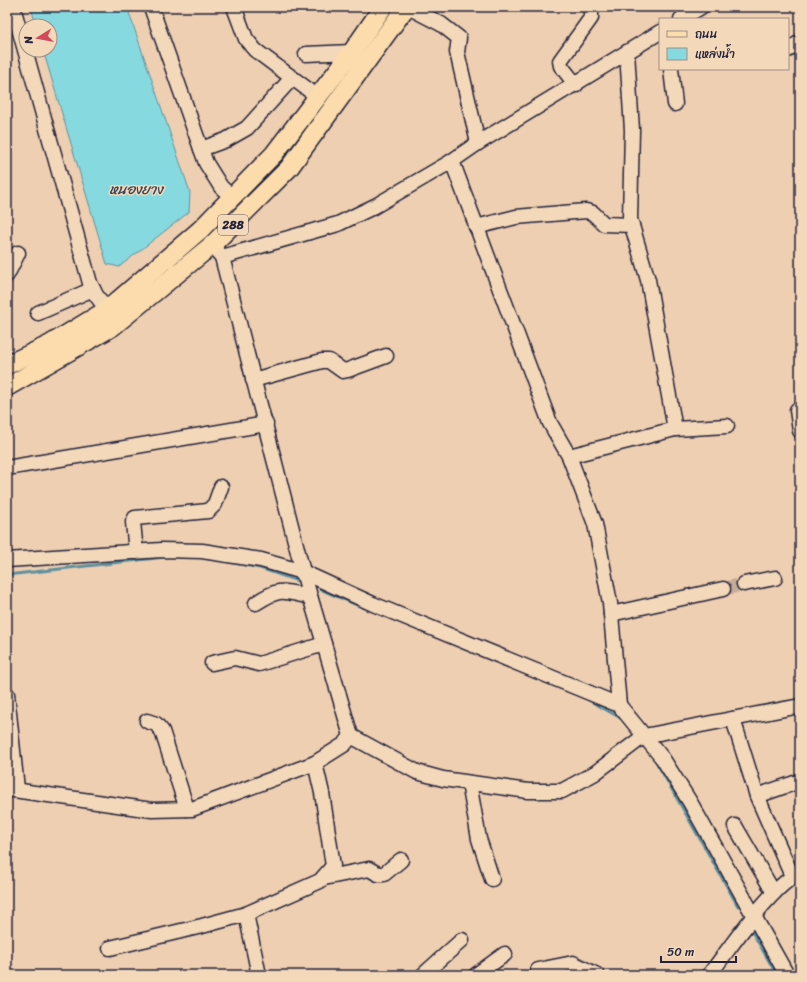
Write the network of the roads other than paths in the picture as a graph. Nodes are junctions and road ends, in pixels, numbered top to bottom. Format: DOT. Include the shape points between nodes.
graph roads {
  1 [pos="13,7"];
  2 [pos="152,7"];
  3 [pos="234,7"];
  4 [pos="383,7"];
  5 [pos="407,7"];
  6 [pos="591,7"];
  7 [pos="701,7"];
  8 [pos="683,18"];
  9 [pos="659,33"];
  10 [pos="364,35"];
  11 [pos="800,42"];
  12 [pos="379,46"];
  13 [pos="789,49"];
  14 [pos="352,52"];
  15 [pos="627,52"];
  16 [pos="306,54"];
  17 [pos="671,70"];
  18 [pos="292,78"];
  19 [pos="576,84"];
  20 [pos="318,97"];
  21 [pos="675,104"];
  22 [pos="478,143"];
  23 [pos="201,149"];
  24 [pos="452,161"];
  25 [pos="233,198"];
  26 [pos="632,225"];
  27 [pos="476,227"];
  28 [pos="217,251"];
  29 [pos="18,253"];
  30 [pos="7,275"];
  31 [pos="93,289"];
  32 [pos="107,310"];
  33 [pos="38,313"];
  34 [pos="386,356"];
  35 [pos="7,365"];
  36 [pos="253,380"];
  37 [pos="7,387"];
  38 [pos="797,410"];
  39 [pos="266,424"];
  40 [pos="727,426"];
  41 [pos="675,429"];
  42 [pos="800,431"];
  43 [pos="569,456"];
  44 [pos="7,468"];
  45 [pos="221,487"];
  46 [pos="136,552"];
  47 [pos="7,560"];
  48 [pos="303,572"];
  49 [pos="775,578"];
  50 [pos="744,584"];
  51 [pos="723,589"];
  52 [pos="310,596"];
  53 [pos="256,603"];
  54 [pos="611,614"];
  55 [pos="324,644"];
  56 [pos="212,663"];
  57 [pos="7,694"];
  58 [pos="619,706"];
  59 [pos="800,706"];
  60 [pos="733,719"];
  61 [pos="147,722"];
  62 [pos="351,736"];
  63 [pos="644,736"];
  64 [pos="315,763"];
  65 [pos="800,781"];
  66 [pos="469,783"];
  67 [pos="12,789"];
  68 [pos="756,796"];
  69 [pos="187,809"];
  70 [pos="735,826"];
  71 [pos="401,860"];
  72 [pos="796,875"];
  73 [pos="324,878"];
  74 [pos="492,879"];
  75 [pos="774,893"];
  76 [pos="246,914"];
  77 [pos="755,916"];
  78 [pos="462,940"];
  79 [pos="110,948"];
  80 [pos="505,954"];
  81 [pos="538,970"];
  82 [pos="480,974"];
  83 [pos="259,975"];
  84 [pos="423,975"];
  85 [pos="597,975"];
  86 [pos="709,975"];
  87 [pos="787,975"];
  1 -- 31 [label="street"];
  2 -- 23 [label="street"];
  3 -- 18 [label="street" via="246,39 255,50"];
  4 -- 10 [label="main road, 288"];
  5 -- 12 [label="main road, 288"];
  5 -- 22 [label="street" via="441,24 459,38 460,42 456,48"];
  6 -- 19 [label="street" via="591,18 560,61 561,66"];
  7 -- 8 [label="street"];
  9 -- 15 [label="street"];
  10 -- 12 [label="main road"];
  10 -- 14 [label="main road, 288"];
  11 -- 13 [label="street"];
  12 -- 28 [label="main road, 288" via="289,168"];
  14 -- 16 [label="street"];
  14 -- 20 [label="main road, 288"];
  15 -- 19 [label="street"];
  15 -- 26 [label="street" via="632,130"];
  17 -- 21 [label="street"];
  18 -- 20 [label="street"];
  18 -- 23 [label="street" via="247,128 226,140"];
  19 -- 22 [label="street"];
  20 -- 25 [label="main road, 288" via="274,154"];
  22 -- 24 [label="street"];
  23 -- 25 [label="street" via="206,163 221,187"];
  24 -- 27 [label="street"];
  24 -- 28 [label="street" via="375,206 338,224"];
  25 -- 32 [label="main road, 288"];
  26 -- 27 [label="street" via="604,224 586,211 516,217"];
  26 -- 41 [label="street" via="648,280"];
  27 -- 43 [label="street" via="550,423"];
  28 -- 36 [label="street"];
  28 -- 37 [label="main road, 288" via="112,327"];
  29 -- 30 [label="street"];
  31 -- 32 [label="street"];
  31 -- 33 [label="street"];
  32 -- 35 [label="main road, 288" via="49,345"];
  34 -- 36 [label="street" via="343,371 329,360"];
  36 -- 39 [label="street"];
  38 -- 42 [label="street"];
  39 -- 44 [label="street"];
  39 -- 48 [label="street"];
  40 -- 41 [label="street"];
  41 -- 43 [label="street"];
  43 -- 54 [label="street" via="595,524"];
  45 -- 46 [label="street" via="216,504 208,511 135,518 133,522"];
  46 -- 47 [label="street"];
  46 -- 48 [label="street" via="202,551 261,560"];
  48 -- 52 [label="street"];
  48 -- 58 [label="street" via="373,604"];
  49 -- 50 [label="street"];
  51 -- 54 [label="street"];
  52 -- 53 [label="street" via="282,590"];
  52 -- 55 [label="street"];
  54 -- 58 [label="street"];
  55 -- 56 [label="street" via="259,664 235,658"];
  55 -- 62 [label="street"];
  57 -- 67 [label="street"];
  58 -- 63 [label="street"];
  59 -- 60 [label="street"];
  60 -- 63 [label="street"];
  60 -- 68 [label="street"];
  61 -- 69 [label="street" via="156,724 164,737"];
  62 -- 64 [label="street" via="345,744"];
  62 -- 66 [label="street" via="417,772"];
  63 -- 66 [label="street" via="595,773 562,791 528,791"];
  63 -- 77 [label="street" via="663,759 690,802"];
  64 -- 69 [label="street"];
  64 -- 73 [label="street" via="333,866"];
  65 -- 68 [label="street"];
  66 -- 74 [label="street" via="479,838"];
  67 -- 69 [label="street" via="152,810"];
  68 -- 72 [label="street"];
  70 -- 75 [label="street"];
  71 -- 73 [label="street" via="384,874 369,869"];
  72 -- 75 [label="street"];
  73 -- 76 [label="street"];
  75 -- 77 [label="street"];
  76 -- 79 [label="street"];
  76 -- 83 [label="street"];
  77 -- 86 [label="street"];
  77 -- 87 [label="street"];
  78 -- 84 [label="street"];
  80 -- 82 [label="street"];
  81 -- 85 [label="street" via="573,964"];
}
